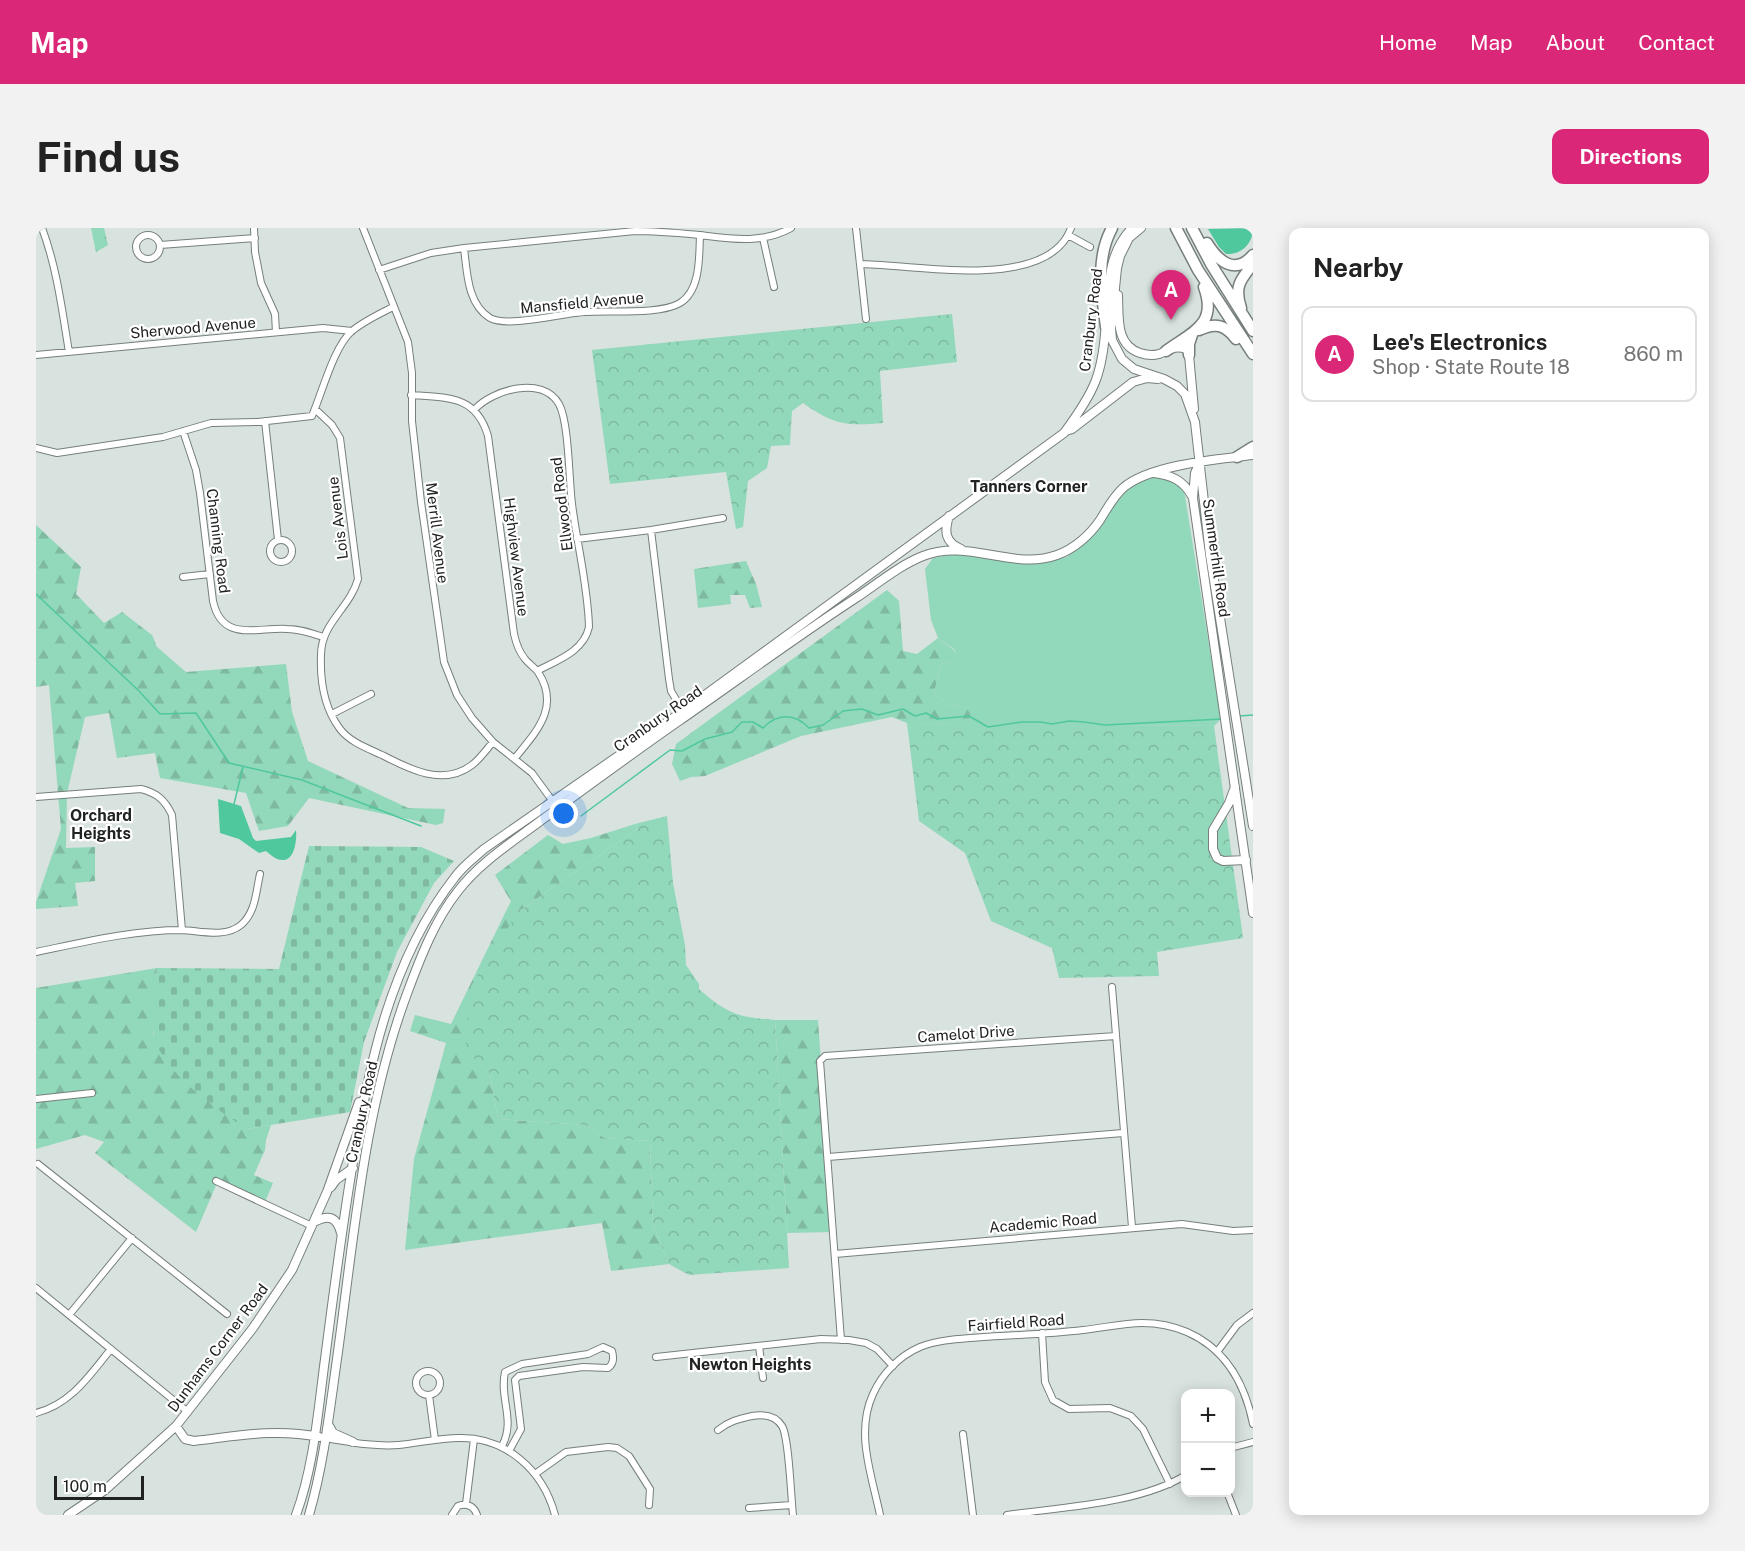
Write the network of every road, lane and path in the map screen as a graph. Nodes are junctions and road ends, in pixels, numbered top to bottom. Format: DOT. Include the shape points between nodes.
graph roads {
  1 [pos="42,228"];
  2 [pos="254,228"];
  3 [pos="363,228"];
  4 [pos="792,228"];
  5 [pos="856,228"];
  6 [pos="1071,228"];
  7 [pos="1112,228"];
  8 [pos="1132,228"];
  9 [pos="1141,228"];
  10 [pos="1176,228"];
  11 [pos="1192,228"];
  12 [pos="661,229"];
  13 [pos="700,235"];
  14 [pos="1068,235"];
  15 [pos="255,238"];
  16 [pos="763,238"];
  17 [pos="160,245"];
  18 [pos="1090,247"];
  19 [pos="464,248"];
  20 [pos="1253,255"];
  21 [pos="860,264"];
  22 [pos="1253,264"];
  23 [pos="1117,268"];
  24 [pos="379,270"];
  25 [pos="1198,270"];
  26 [pos="774,287"];
  27 [pos="393,307"];
  28 [pos="1241,314"];
  29 [pos="866,319"];
  30 [pos="1106,327"];
  31 [pos="351,331"];
  32 [pos="1253,331"];
  33 [pos="276,333"];
  34 [pos="1194,333"];
  35 [pos="1166,351"];
  36 [pos="1251,351"];
  37 [pos="69,352"];
  38 [pos="36,355"];
  39 [pos="1189,355"];
  40 [pos="1164,379"];
  41 [pos="411,395"];
  42 [pos="315,409"];
  43 [pos="475,409"];
  44 [pos="265,421"];
  45 [pos="1195,422"];
  46 [pos="183,431"];
  47 [pos="1066,431"];
  48 [pos="1253,447"];
  49 [pos="36,448"];
  50 [pos="1253,455"];
  51 [pos="1237,457"];
  52 [pos="1199,463"];
  53 [pos="1150,473"];
  54 [pos="1193,498"];
  55 [pos="950,515"];
  56 [pos="723,518"];
  57 [pos="651,530"];
  58 [pos="577,539"];
  59 [pos="278,540"];
  60 [pos="961,549"];
  61 [pos="210,574"];
  62 [pos="183,577"];
  63 [pos="324,637"];
  64 [pos="537,671"];
  65 [pos="371,694"];
  66 [pos="683,711"];
  67 [pos="332,714"];
  68 [pos="493,742"];
  69 [pos="515,758"];
  70 [pos="1236,783"];
  71 [pos="36,797"];
  72 [pos="555,804"];
  73 [pos="1253,826"];
  74 [pos="1250,860"];
  75 [pos="260,874"];
  76 [pos="1253,913"];
  77 [pos="182,930"];
  78 [pos="36,952"];
  79 [pos="1112,987"];
  80 [pos="1116,1036"];
  81 [pos="371,1066"];
  82 [pos="92,1093"];
  83 [pos="36,1100"];
  84 [pos="1123,1133"];
  85 [pos="368,1141"];
  86 [pos="828,1157"];
  87 [pos="38,1164"];
  88 [pos="352,1170"];
  89 [pos="216,1181"];
  90 [pos="327,1192"];
  91 [pos="313,1224"];
  92 [pos="1132,1227"];
  93 [pos="1253,1230"];
  94 [pos="341,1235"];
  95 [pos="132,1238"];
  96 [pos="835,1254"];
  97 [pos="36,1288"];
  98 [pos="1253,1313"];
  99 [pos="227,1314"];
  100 [pos="69,1315"];
  101 [pos="1042,1333"];
  102 [pos="841,1340"];
  103 [pos="759,1346"];
  104 [pos="111,1349"];
  105 [pos="1217,1352"];
  106 [pos="656,1357"];
  107 [pos="893,1366"];
  108 [pos="508,1370"];
  109 [pos="518,1378"];
  110 [pos="763,1378"];
  111 [pos="429,1395"];
  112 [pos="188,1412"];
  113 [pos="36,1413"];
  114 [pos="328,1420"];
  115 [pos="1253,1424"];
  116 [pos="176,1426"];
  117 [pos="718,1430"];
  118 [pos="963,1434"];
  119 [pos="315,1436"];
  120 [pos="326,1438"];
  121 [pos="474,1439"];
  122 [pos="435,1440"];
  123 [pos="353,1442"];
  124 [pos="1253,1442"];
  125 [pos="502,1446"];
  126 [pos="1235,1447"];
  127 [pos="509,1451"];
  128 [pos="535,1474"];
  129 [pos="1181,1477"];
  130 [pos="1170,1484"];
  131 [pos="1229,1497"];
  132 [pos="466,1504"];
  133 [pos="649,1505"];
  134 [pos="792,1505"];
  135 [pos="750,1508"];
  136 [pos="68,1515"];
  137 [pos="296,1515"];
  138 [pos="309,1515"];
  139 [pos="452,1515"];
  140 [pos="477,1515"];
  141 [pos="555,1515"];
  142 [pos="793,1515"];
  143 [pos="880,1515"];
  144 [pos="973,1515"];
  145 [pos="1007,1515"];
  146 [pos="1236,1515"];
  1 -- 37 [label="street" via="57,280"];
  2 -- 15 [label="street"];
  3 -- 24 [label="street, Merrill Avenue"];
  4 -- 16 [label="street"];
  5 -- 21 [label="street"];
  6 -- 14 [label="street"];
  7 -- 30 [label="highway" via="1101,262"];
  8 -- 30 [label="main road, Cranbury Road" via="1113,258"];
  9 -- 23 [label="main road, Cranbury Road" via="1129,238"];
  10 -- 25 [label="highway"];
  11 -- 20 [label="highway" via="1226,264 1243,264"];
  11 -- 28 [label="highway"];
  12 -- 13 [label="street"];
  12 -- 19 [label="street"];
  13 -- 16 [label="street" via="727,240"];
  13 -- 19 [label="street, Mansfield Avenue" via="693,289 681,303 664,308 506,322 491,318 478,306 470,291"];
  14 -- 18 [label="street"];
  14 -- 21 [label="street" via="1047,256 1020,266 959,271"];
  15 -- 17 [label="street"];
  15 -- 33 [label="street" via="261,283 275,314"];
  16 -- 26 [label="street"];
  19 -- 24 [label="street" via="431,253"];
  21 -- 29 [label="street"];
  22 -- 28 [label="highway" via="1239,284"];
  23 -- 35 [label="main road" via="1122,338 1128,347 1146,355"];
  23 -- 40 [label="main road, Cranbury Road" via="1111,328 1115,349 1134,369"];
  24 -- 27 [label="street, Merrill Avenue"];
  25 -- 34 [label="highway" via="1209,305 1204,321"];
  25 -- 36 [label="highway"];
  27 -- 31 [label="street"];
  27 -- 41 [label="street, Merrill Avenue" via="408,342"];
  28 -- 32 [label="highway"];
  30 -- 47 [label="main road, Cranbury Road" via="1098,378"];
  31 -- 33 [label="street, Sherwood Avenue" via="323,328"];
  31 -- 42 [label="street" via="339,348"];
  33 -- 37 [label="street, Sherwood Avenue"];
  34 -- 35 [label="highway"];
  34 -- 36 [label="highway" via="1219,325"];
  34 -- 39 [label="highway"];
  35 -- 39 [label="main road" via="1181,347"];
  37 -- 38 [label="street, Sherwood Avenue"];
  39 -- 45 [label="main road"];
  40 -- 45 [label="main road, Cranbury Road" via="1185,394"];
  40 -- 47 [label="main road" via="1133,382"];
  41 -- 43 [label="street" via="448,398"];
  41 -- 68 [label="street, Merrill Avenue" via="411,421 441,651 457,695"];
  42 -- 44 [label="street" via="312,416"];
  42 -- 63 [label="street, Lois Avenue" via="340,438 358,579 351,597 333,618"];
  43 -- 58 [label="street, Ellwood Road" via="502,391 531,388 555,398 564,416"];
  43 -- 64 [label="street, Highview Avenue" via="488,436 514,634 524,658"];
  44 -- 46 [label="street" via="211,423"];
  44 -- 59 [label="street"];
  45 -- 52 [label="main road, Cranbury Road"];
  46 -- 49 [label="street" via="57,453"];
  46 -- 61 [label="street, Channing Road" via="196,470"];
  47 -- 55 [label="main road, Cranbury Road"];
  48 -- 51 [label="highway"];
  50 -- 51 [label="main road"];
  51 -- 52 [label="main road"];
  52 -- 53 [label="main road, Cranbury Road"];
  52 -- 54 [label="main road, Summerhill Road"];
  52 -- 73 [label="main road, Summerhill Road"];
  53 -- 54 [label="main road" via="1176,478 1186,485"];
  53 -- 60 [label="main road, Cranbury Road" via="1125,486 1098,524 1080,542 1058,555 1013,558"];
  54 -- 70 [label="main road, Summerhill Road"];
  55 -- 60 [label="main road" via="948,540"];
  55 -- 66 [label="main road, Cranbury Road"];
  56 -- 57 [label="street"];
  57 -- 58 [label="street"];
  57 -- 66 [label="street" via="671,691"];
  58 -- 64 [label="street, Ellwood Road" via="588,632 576,649"];
  60 -- 72 [label="main road, Cranbury Road" via="917,558"];
  61 -- 62 [label="street"];
  61 -- 63 [label="street, Channing Road" via="214,608 221,620 233,628 296,629"];
  63 -- 67 [label="street, Lois Avenue" via="323,689"];
  64 -- 69 [label="street, Highview Avenue" via="546,690 545,716"];
  65 -- 67 [label="street"];
  66 -- 72 [label="main road, Cranbury Road"];
  67 -- 68 [label="street, Lois Avenue" via="341,731 357,744 427,774 451,774 469,767"];
  68 -- 69 [label="street, Merrill Avenue"];
  69 -- 72 [label="street, Merrill Avenue"];
  70 -- 74 [label="main road, Summerhill Road"];
  70 -- 74 [label="main road" via="1213,830 1213,849 1223,861"];
  71 -- 77 [label="street" via="141,789 153,791 166,801 172,815"];
  72 -- 81 [label="main road, Cranbury Road" via="484,849 456,875 434,906 410,951"];
  72 -- 85 [label="main road, Cranbury Road" via="478,870 438,921 393,1036"];
  74 -- 76 [label="main road, Summerhill Road"];
  75 -- 77 [label="street" via="253,909 240,926 219,933"];
  77 -- 78 [label="street" via="111,937"];
  79 -- 80 [label="street"];
  80 -- 84 [label="street"];
  80 -- 86 [label="street, Camelot Drive" via="825,1056 820,1062"];
  81 -- 88 [label="main road, Cranbury Road"];
  81 -- 90 [label="main road, Dunhams Corner Road"];
  82 -- 83 [label="street"];
  84 -- 86 [label="street"];
  84 -- 92 [label="street"];
  85 -- 88 [label="main road"];
  85 -- 114 [label="main road, Cranbury Road"];
  86 -- 96 [label="street"];
  87 -- 95 [label="street"];
  88 -- 90 [label="main road" via="336,1180"];
  88 -- 94 [label="main road, Cranbury Road"];
  89 -- 91 [label="street"];
  90 -- 91 [label="main road, Dunhams Corner Road"];
  91 -- 94 [label="main road" via="330,1217 336,1220"];
  91 -- 112 [label="main road, Dunhams Corner Road" via="292,1270"];
  92 -- 93 [label="street, Academic Road" via="1182,1224 1227,1231"];
  92 -- 96 [label="street, Academic Road"];
  94 -- 119 [label="main road, Cranbury Road"];
  95 -- 99 [label="street"];
  95 -- 100 [label="street"];
  96 -- 102 [label="street"];
  97 -- 100 [label="street"];
  98 -- 105 [label="street" via="1237,1325"];
  100 -- 104 [label="street"];
  101 -- 105 [label="street, Fairfield Road" via="1154,1323 1188,1333"];
  101 -- 107 [label="street, Fairfield Road" via="940,1341 912,1351"];
  101 -- 130 [label="street" via="1045,1382 1053,1400 1069,1409 1110,1408 1131,1416 1143,1430"];
  102 -- 103 [label="street"];
  102 -- 107 [label="street" via="872,1346"];
  103 -- 106 [label="street"];
  103 -- 110 [label="street"];
  104 -- 112 [label="street"];
  104 -- 113 [label="street" via="72,1395"];
  105 -- 115 [label="street, Fairfield Road" via="1238,1378"];
  107 -- 143 [label="street, Fairfield Road" via="873,1394 865,1422 866,1452"];
  108 -- 109 [label="street"];
  108 -- 109 [label="street" via="522,1364 588,1354 603,1347 614,1356 608,1368 582,1367"];
  108 -- 125 [label="street" via="503,1381 509,1430"];
  109 -- 127 [label="street" via="515,1390 520,1430"];
  111 -- 122 [label="street"];
  112 -- 116 [label="main road, Dunhams Corner Road"];
  114 -- 120 [label="main road, Cranbury Road"];
  114 -- 123 [label="main road" via="333,1433"];
  116 -- 119 [label="main road" via="185,1439 194,1441 271,1432"];
  116 -- 136 [label="main road, Dunhams Corner Road" via="105,1490"];
  117 -- 134 [label="street" via="729,1421 761,1415 779,1422 785,1435"];
  118 -- 144 [label="street"];
  119 -- 120 [label="main road"];
  119 -- 137 [label="main road, Cranbury Road"];
  120 -- 123 [label="street"];
  120 -- 138 [label="main road, Cranbury Road"];
  121 -- 122 [label="street"];
  121 -- 125 [label="street"];
  121 -- 132 [label="street"];
  122 -- 123 [label="street" via="382,1445"];
  124 -- 126 [label="street"];
  125 -- 127 [label="street"];
  127 -- 128 [label="street"];
  128 -- 133 [label="street" via="566,1452 617,1448 629,1456 650,1490"];
  128 -- 141 [label="street"];
  129 -- 130 [label="street"];
  130 -- 145 [label="street" via="1124,1498"];
  131 -- 146 [label="street"];
  132 -- 139 [label="street" via="458,1506"];
  132 -- 140 [label="street"];
  134 -- 135 [label="street"];
  134 -- 142 [label="street"];
}
